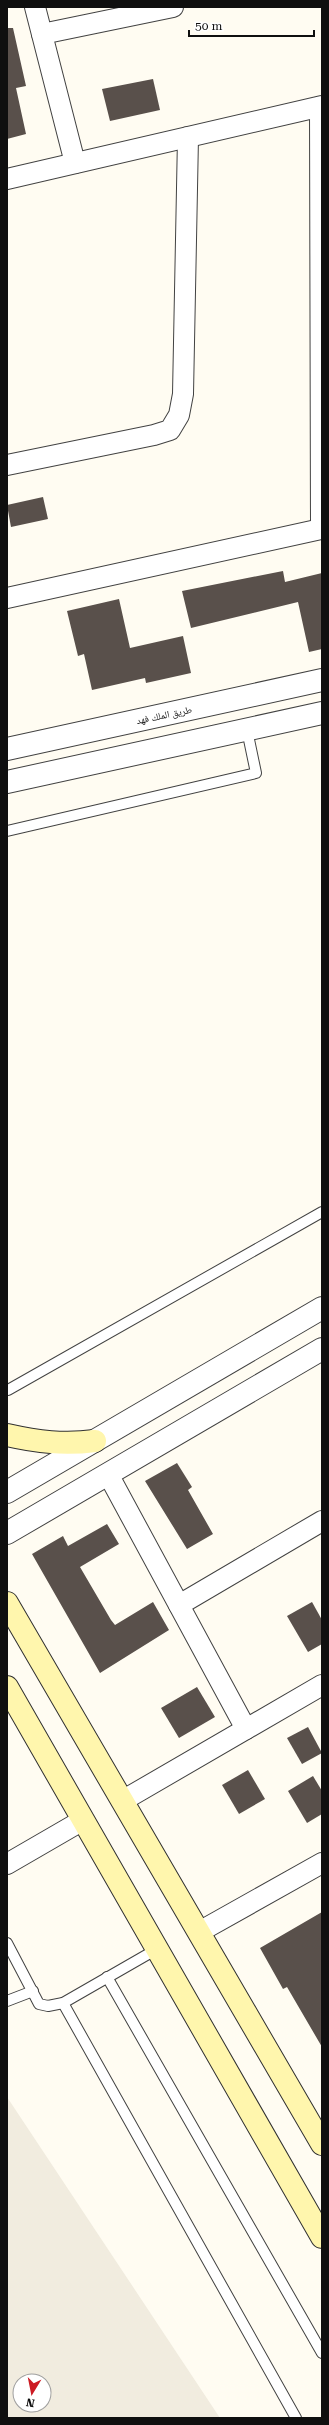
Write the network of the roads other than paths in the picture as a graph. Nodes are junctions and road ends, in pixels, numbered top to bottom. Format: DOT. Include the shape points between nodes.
graph roads {
  1 [pos="35,7"];
  2 [pos="173,7"];
  3 [pos="42,34"];
  4 [pos="321,106"];
  5 [pos="188,137"];
  6 [pos="75,163"];
  7 [pos="7,179"];
  8 [pos="7,465"];
  9 [pos="7,598"];
  10 [pos="322,680"];
  11 [pos="322,713"];
  12 [pos="247,730"];
  13 [pos="7,749"];
  14 [pos="7,782"];
  15 [pos="7,831"];
  16 [pos="322,1212"];
  17 [pos="322,1308"];
  18 [pos="322,1349"];
  19 [pos="8,1390"];
  20 [pos="7,1435"];
  21 [pos="95,1440"];
  22 [pos="108,1474"];
  23 [pos="7,1492"];
  24 [pos="322,1521"];
  25 [pos="7,1533"];
  26 [pos="7,1603"];
  27 [pos="179,1605"];
  28 [pos="322,1685"];
  29 [pos="7,1688"];
  30 [pos="246,1730"];
  31 [pos="122,1801"];
  32 [pos="82,1820"];
  33 [pos="322,1863"];
  34 [pos="7,1864"];
  35 [pos="199,1932"];
  36 [pos="7,1943"];
  37 [pos="156,1949"];
  38 [pos="107,1977"];
  39 [pos="33,1990"];
  40 [pos="7,2001"];
  41 [pos="63,2003"];
  42 [pos="322,2144"];
  43 [pos="322,2237"];
  44 [pos="322,2353"];
  45 [pos="296,2418"];
  1 -- 3 [label="street"];
  2 -- 3 [label="street"];
  3 -- 6 [label="street"];
  4 -- 5 [label="street"];
  4 -- 9 [label="street" via="321,528"];
  5 -- 6 [label="street"];
  5 -- 8 [label="street" via="183,394 179,415 170,430 154,435"];
  6 -- 7 [label="street"];
  10 -- 13 [label="street, طريق الملك فهد"];
  11 -- 12 [label="street"];
  12 -- 14 [label="street"];
  12 -- 15 [label="lane" via="256,773"];
  16 -- 19 [label="lane"];
  17 -- 21 [label="street"];
  18 -- 22 [label="street"];
  20 -- 21 [label="main road" via="38,1442 68,1444"];
  21 -- 23 [label="street"];
  22 -- 25 [label="street"];
  22 -- 27 [label="street"];
  24 -- 27 [label="street"];
  26 -- 31 [label="main road"];
  27 -- 30 [label="street"];
  28 -- 30 [label="street"];
  29 -- 32 [label="main road"];
  30 -- 31 [label="street"];
  31 -- 35 [label="main road"];
  32 -- 34 [label="street"];
  32 -- 37 [label="main road"];
  33 -- 35 [label="street"];
  35 -- 42 [label="main road"];
  36 -- 39 [label="lane"];
  37 -- 38 [label="lane"];
  37 -- 43 [label="main road"];
  38 -- 41 [label="lane"];
  38 -- 44 [label="lane"];
  39 -- 40 [label="lane"];
  39 -- 41 [label="lane" via="39,2004 48,2006"];
  41 -- 45 [label="lane"];
}
